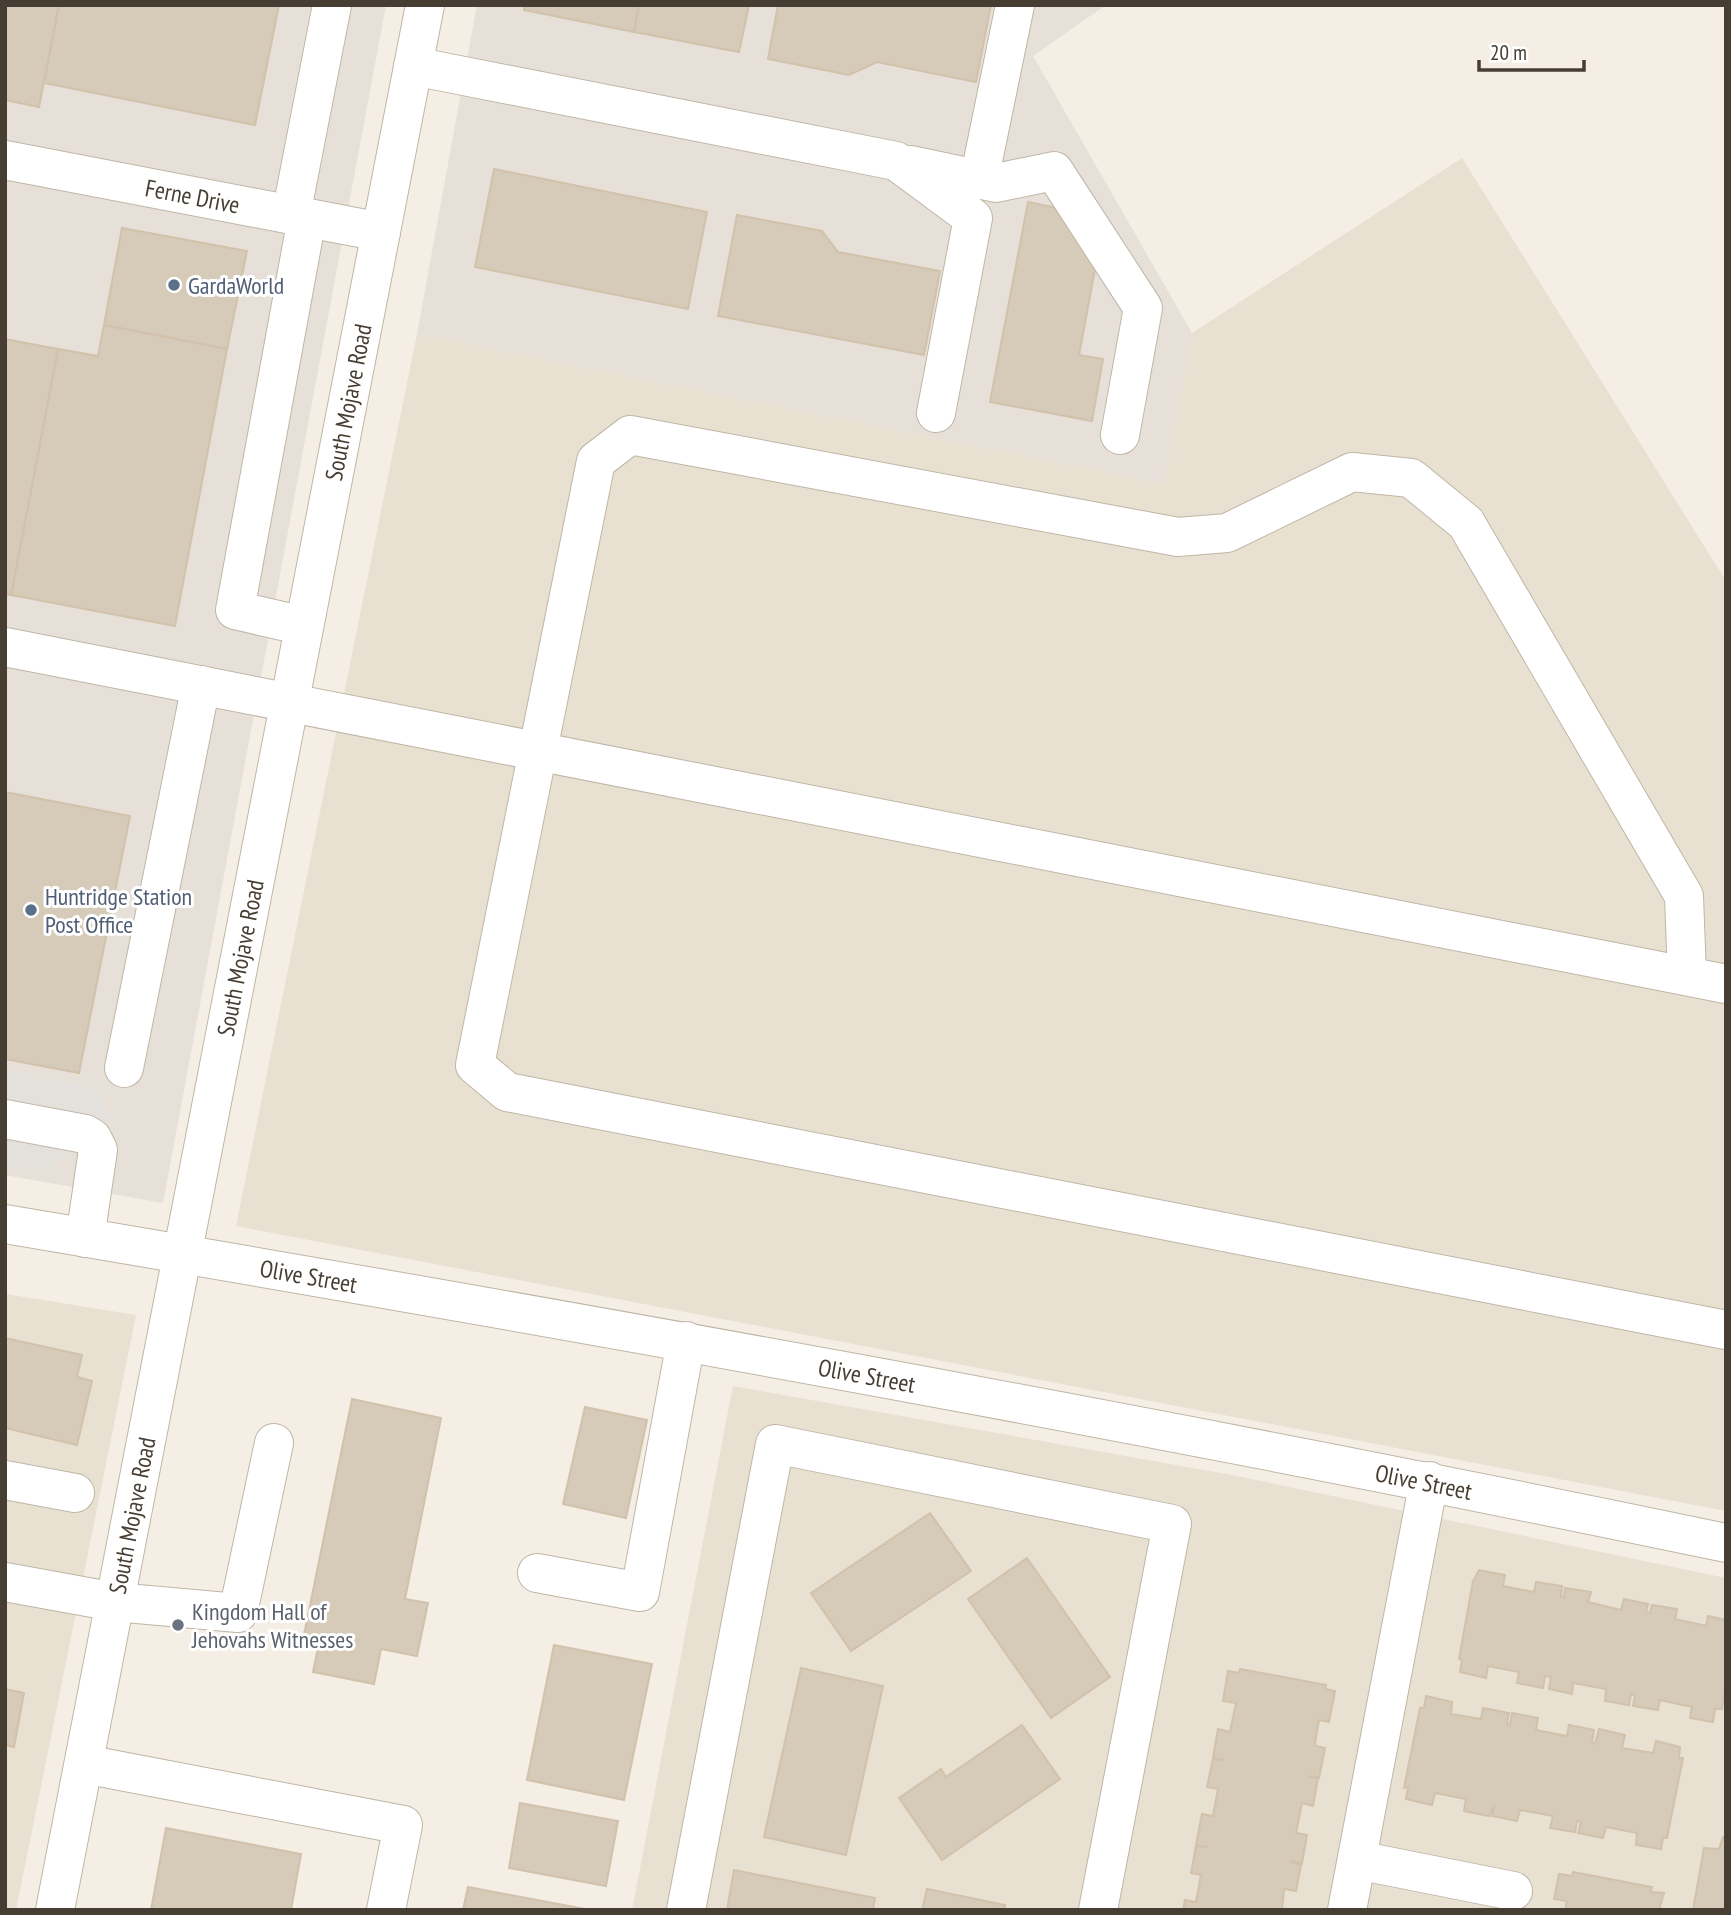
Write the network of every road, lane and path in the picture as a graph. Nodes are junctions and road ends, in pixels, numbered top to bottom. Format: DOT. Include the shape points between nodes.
graph roads {
  1 [pos="332,5"];
  2 [pos="425,5"];
  3 [pos="1015,5"];
  4 [pos="413,66"];
  5 [pos="5,160"];
  6 [pos="896,161"];
  7 [pos="979,180"];
  8 [pos="299,216"];
  9 [pos="381,232"];
  10 [pos="936,413"];
  11 [pos="1120,435"];
  12 [pos="304,626"];
  13 [pos="5,647"];
  14 [pos="201,685"];
  15 [pos="290,702"];
  16 [pos="538,750"];
  17 [pos="1688,976"];
  18 [pos="1726,984"];
  19 [pos="124,1068"];
  20 [pos="5,1119"];
  21 [pos="5,1224"];
  22 [pos="85,1238"];
  23 [pos="183,1254"];
  24 [pos="1726,1330"];
  25 [pos="686,1341"];
  26 [pos="274,1443"];
  27 [pos="5,1480"];
  28 [pos="1429,1481"];
  29 [pos="75,1493"];
  30 [pos="1726,1542"];
  31 [pos="537,1573"];
  32 [pos="5,1581"];
  33 [pos="115,1602"];
  34 [pos="84,1764"];
  35 [pos="1357,1860"];
  36 [pos="1513,1891"];
  37 [pos="55,1910"];
  38 [pos="386,1910"];
  39 [pos="686,1910"];
  40 [pos="1098,1910"];
  41 [pos="1347,1910"];
  1 -- 8 [label="street"];
  2 -- 4 [label="street, South Mojave Road"];
  3 -- 7 [label="street"];
  4 -- 6 [label="street"];
  4 -- 9 [label="street, South Mojave Road"];
  5 -- 8 [label="street, Ferne Drive"];
  6 -- 7 [label="street"];
  6 -- 10 [label="street" via="973,218"];
  7 -- 11 [label="street" via="996,183 1054,171 1143,308"];
  8 -- 9 [label="street, Ferne Drive"];
  8 -- 12 [label="street" via="235,611"];
  9 -- 12 [label="street, South Mojave Road"];
  12 -- 15 [label="street, South Mojave Road"];
  13 -- 14 [label="street"];
  14 -- 15 [label="street"];
  14 -- 19 [label="street"];
  15 -- 16 [label="street"];
  15 -- 23 [label="street, South Mojave Road"];
  16 -- 17 [label="street"];
  16 -- 17 [label="street" via="596,461 630,435 1178,537 1227,533 1352,472 1411,478 1466,523 1684,896"];
  16 -- 24 [label="street" via="475,1065 507,1092"];
  17 -- 18 [label="street"];
  20 -- 22 [label="street" via="85,1134 94,1142 98,1157"];
  21 -- 22 [label="street, Olive Street"];
  22 -- 23 [label="street, Olive Street"];
  23 -- 25 [label="street, Olive Street"];
  23 -- 33 [label="street, South Mojave Road"];
  25 -- 28 [label="street, Olive Street"];
  25 -- 31 [label="street" via="640,1592"];
  26 -- 33 [label="street" via="238,1613"];
  27 -- 29 [label="street"];
  28 -- 30 [label="street, Olive Street"];
  28 -- 35 [label="street"];
  32 -- 33 [label="street"];
  33 -- 34 [label="street, South Mojave Road"];
  34 -- 37 [label="street, South Mojave Road"];
  34 -- 38 [label="street" via="403,1825"];
  35 -- 36 [label="street"];
  35 -- 41 [label="street"];
  39 -- 40 [label="street" via="775,1444 1172,1524"];
}
